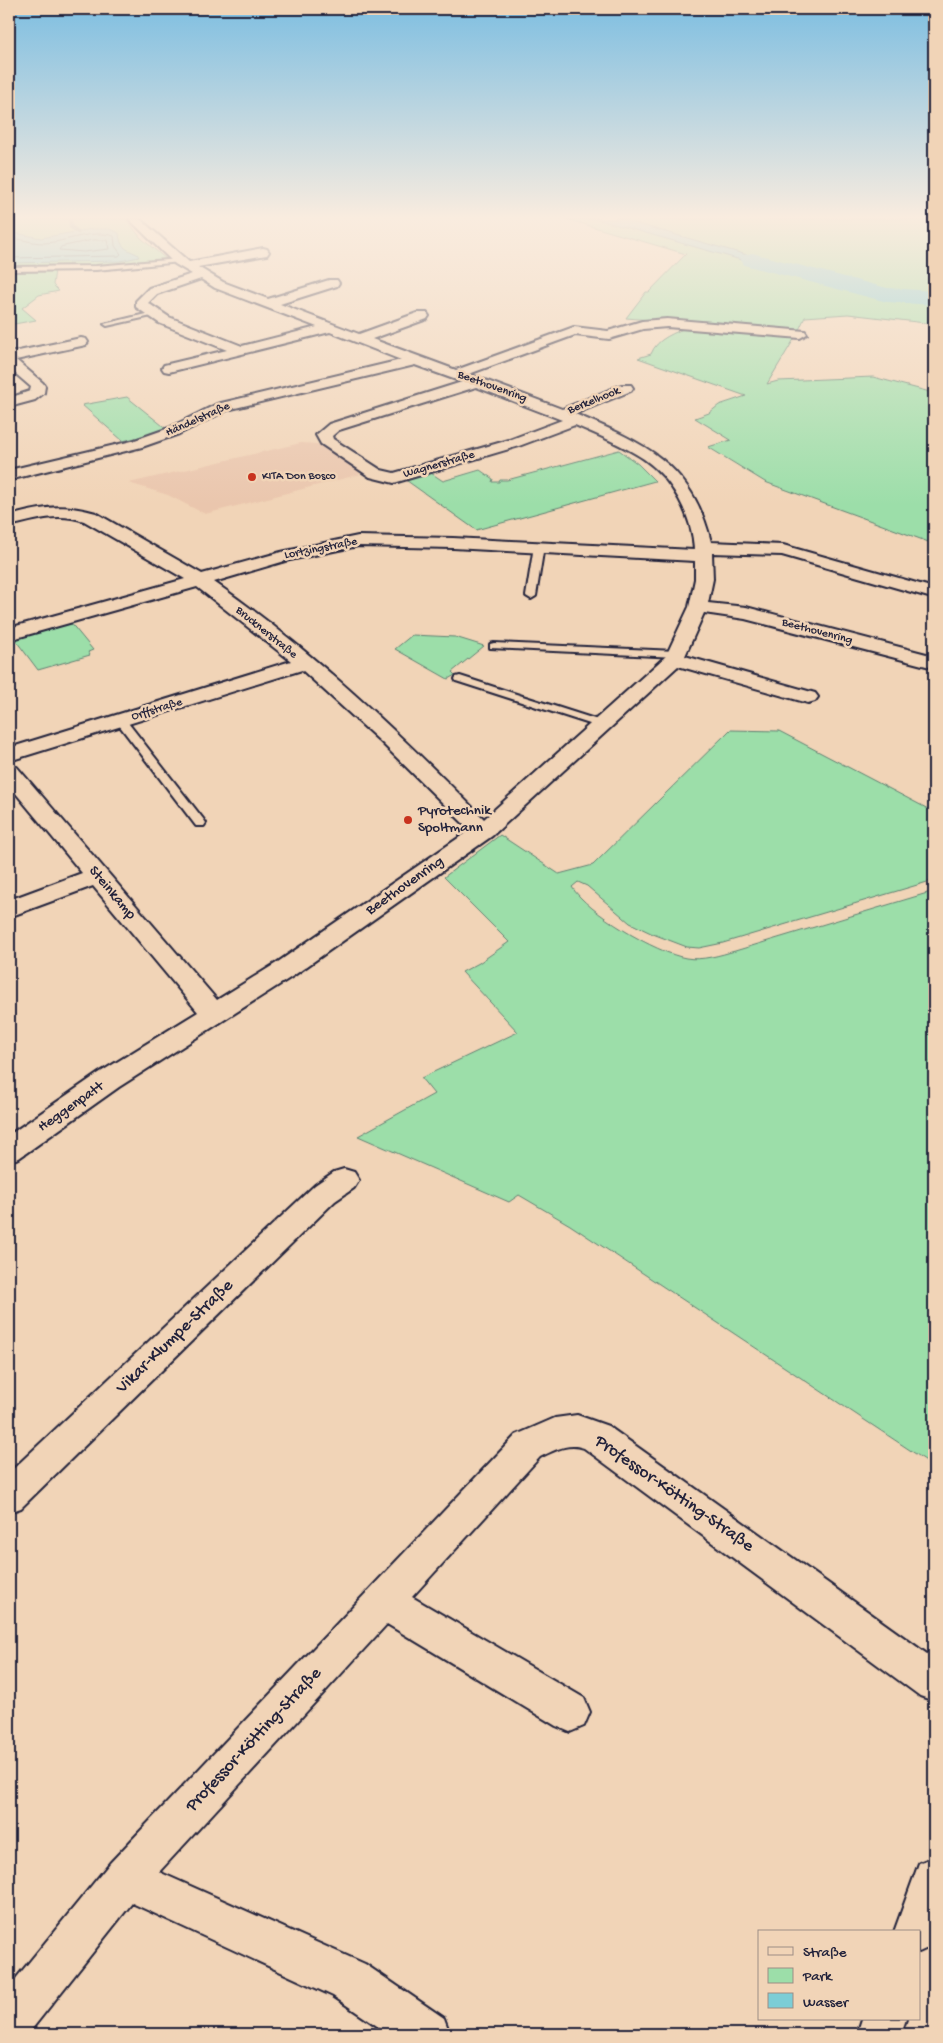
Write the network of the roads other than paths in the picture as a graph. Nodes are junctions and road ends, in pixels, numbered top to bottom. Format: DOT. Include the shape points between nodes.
graph roads {
  1 [pos="152,314"];
  2 [pos="154,314"];
  3 [pos="294,314"];
  4 [pos="422,316"];
  5 [pos="107,324"];
  6 [pos="331,328"];
  7 [pos="800,334"];
  8 [pos="359,339"];
  9 [pos="81,342"];
  10 [pos="240,350"];
  11 [pos="9,359"];
  12 [pos="417,360"];
  13 [pos="169,368"];
  14 [pos="457,374"];
  15 [pos="477,382"];
  16 [pos="626,388"];
  17 [pos="9,403"];
  18 [pos="569,417"];
  19 [pos="9,475"];
  20 [pos="9,521"];
  21 [pos="539,546"];
  22 [pos="704,551"];
  23 [pos="197,580"];
  24 [pos="932,593"];
  25 [pos="531,596"];
  26 [pos="698,607"];
  27 [pos="9,634"];
  28 [pos="494,646"];
  29 [pos="675,656"];
  30 [pos="934,662"];
  31 [pos="304,663"];
  32 [pos="460,679"];
  33 [pos="808,697"];
  34 [pos="121,721"];
  35 [pos="600,724"];
  36 [pos="9,755"];
  37 [pos="9,772"];
  38 [pos="200,823"];
  39 [pos="484,831"];
  40 [pos="98,876"];
  41 [pos="9,909"];
  42 [pos="214,1014"];
  43 [pos="109,1080"];
  44 [pos="9,1150"];
  45 [pos="344,1180"];
  46 [pos="9,1496"];
  47 [pos="383,1601"];
  48 [pos="934,1682"];
  49 [pos="570,1712"];
  50 [pos="125,1878"];
  51 [pos="934,1878"];
  52 [pos="916,1930"];
  53 [pos="884,2020"];
  54 [pos="9,2022"];
  55 [pos="428,2034"];
  56 [pos="879,2034"];
  1 -- 5 [label="lane"];
  2 -- 10 [label="street"];
  3 -- 6 [label="street, Beethovenring"];
  4 -- 8 [label="street"];
  6 -- 8 [label="street, Beethovenring"];
  6 -- 10 [label="street"];
  7 -- 14 [label="street" via="667,323 642,325 609,335 574,331"];
  8 -- 12 [label="street, Beethovenring"];
  9 -- 11 [label="street"];
  10 -- 13 [label="street"];
  11 -- 17 [label="street" via="38,386 37,393"];
  12 -- 14 [label="street, Beethovenring"];
  12 -- 19 [label="street, Händelstraße" via="222,407 174,431 138,444"];
  14 -- 15 [label="street, Beethovenring"];
  15 -- 18 [label="street, Beethovenring"];
  15 -- 18 [label="street, Wagnerstraße" via="334,427 324,435 326,441 376,474 394,478 514,443"];
  16 -- 18 [label="street, Berkelhook"];
  18 -- 22 [label="street, Beethovenring" via="633,446 668,472 697,520"];
  20 -- 23 [label="street, Brucknerstraße" via="49,511 76,512 90,517"];
  21 -- 22 [label="street, Lortzingstraße"];
  21 -- 23 [label="street, Lortzingstraße" via="358,541 302,551"];
  21 -- 25 [label="lane"];
  22 -- 24 [label="street" via="782,550"];
  22 -- 26 [label="street, Beethovenring" via="704,579"];
  23 -- 27 [label="street, Lortzingstraße"];
  23 -- 31 [label="street, Brucknerstraße"];
  26 -- 29 [label="street, Beethovenring"];
  26 -- 30 [label="street, Beethovenring" via="746,613"];
  28 -- 29 [label="lane"];
  29 -- 33 [label="street"];
  29 -- 35 [label="street, Beethovenring"];
  31 -- 34 [label="street, Orffstraße"];
  31 -- 39 [label="street, Brucknerstraße"];
  32 -- 35 [label="lane"];
  34 -- 36 [label="street, Orffstraße"];
  34 -- 38 [label="lane"];
  35 -- 39 [label="street, Beethovenring"];
  37 -- 40 [label="street, Steinkamp"];
  39 -- 42 [label="street, Beethovenring" via="284,970"];
  40 -- 41 [label="street"];
  40 -- 42 [label="street, Steinkamp"];
  42 -- 43 [label="street, Beethovenring"];
  43 -- 44 [label="street, Heggenpatt"];
  45 -- 46 [label="street, Vikar-Klumpe-Straße" via="325,1193"];
  47 -- 48 [label="street, Professor-Kötting-Straße" via="528,1446 555,1433 577,1430 596,1437"];
  47 -- 49 [label="street"];
  47 -- 50 [label="street, Professor-Kötting-Straße"];
  50 -- 54 [label="street, Professor-Kötting-Straße"];
  50 -- 55 [label="street" via="349,1980"];
  51 -- 52 [label="street"];
  53 -- 56 [label="street"];
}
